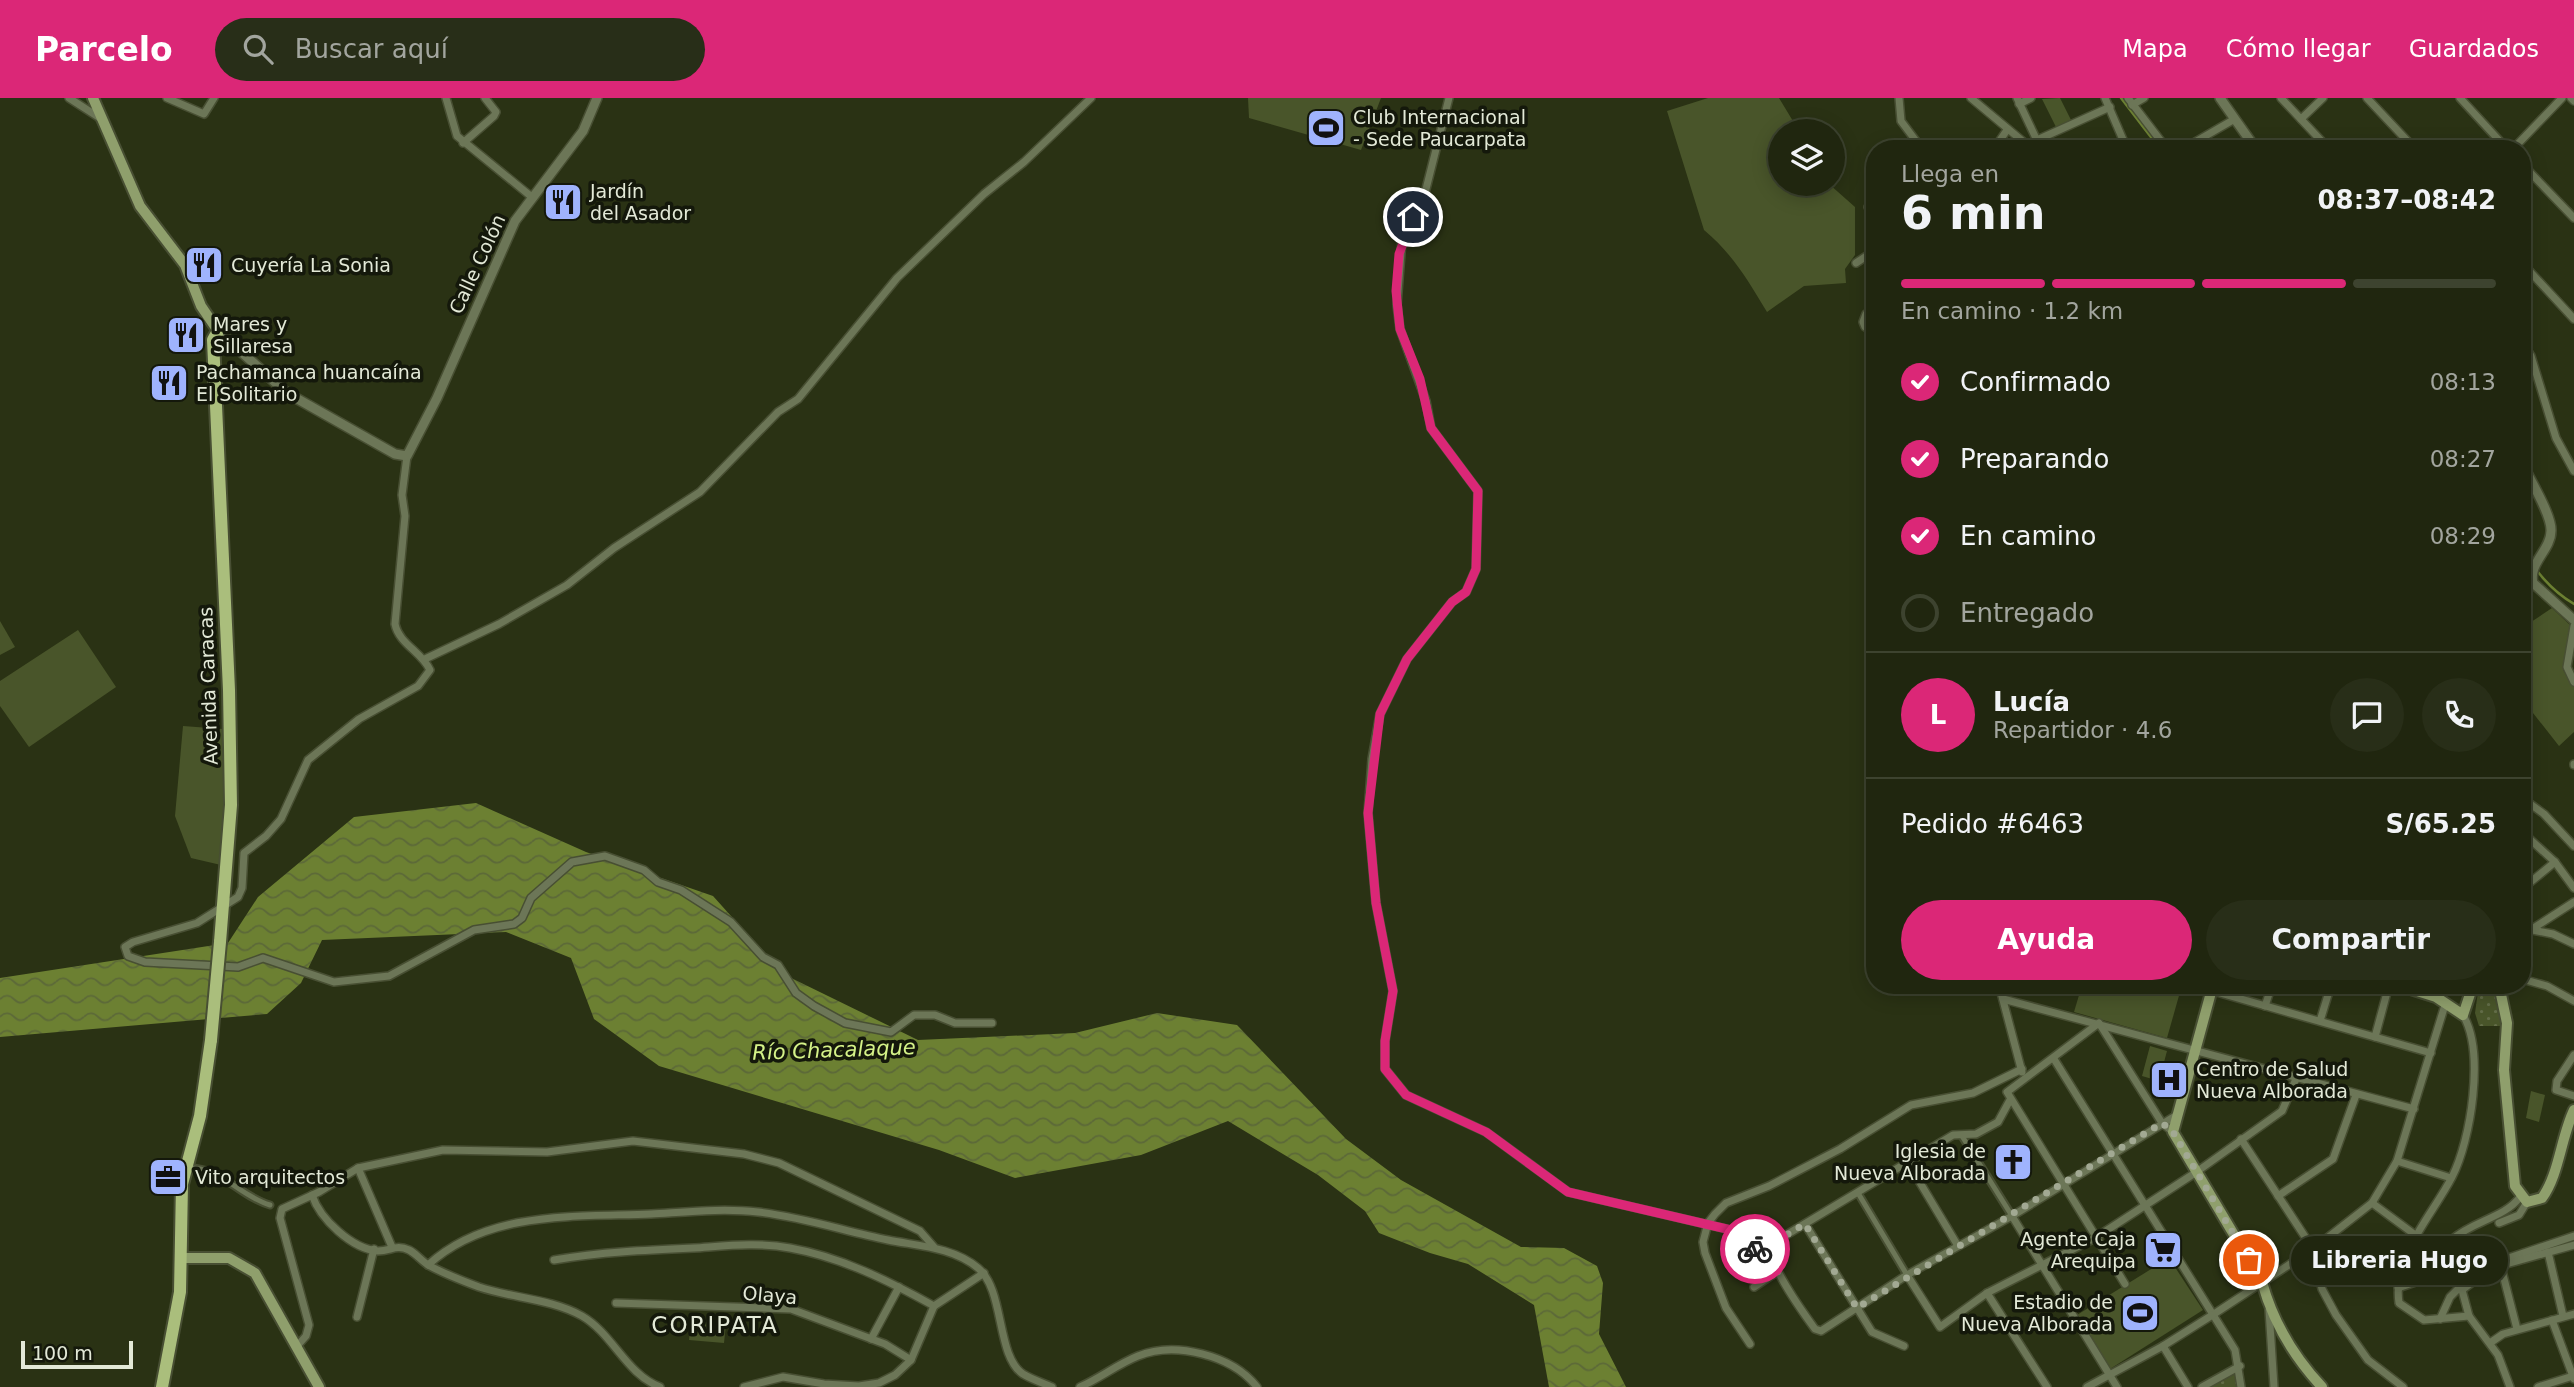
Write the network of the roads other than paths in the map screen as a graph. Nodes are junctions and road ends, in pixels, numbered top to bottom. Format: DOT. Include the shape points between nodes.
graph roads {
  1 [pos="69,98"];
  2 [pos="93,98"];
  3 [pos="167,98"];
  4 [pos="214,98"];
  5 [pos="446,98"];
  6 [pos="485,98"];
  7 [pos="597,98"];
  8 [pos="1091,98"];
  9 [pos="1449,98"];
  10 [pos="1899,98"];
  11 [pos="1970,98"];
  12 [pos="2031,98"];
  13 [pos="2105,98"];
  14 [pos="2144,98"];
  15 [pos="2220,98"];
  16 [pos="2281,98"];
  17 [pos="2323,98"];
  18 [pos="2367,98"];
  19 [pos="2461,98"];
  20 [pos="2562,98"];
  21 [pos="2018,101"];
  22 [pos="2130,101"];
  23 [pos="2109,107"];
  24 [pos="2301,119"];
  25 [pos="102,120"];
  26 [pos="2233,120"];
  27 [pos="2007,130"];
  28 [pos="1915,140"];
  29 [pos="2000,140"];
  30 [pos="2020,140"];
  31 [pos="2037,140"];
  32 [pos="2123,140"];
  33 [pos="2160,140"];
  34 [pos="2199,140"];
  35 [pos="2249,140"];
  36 [pos="2321,140"];
  37 [pos="2407,140"];
  38 [pos="2501,140"];
  39 [pos="2519,140"];
  40 [pos="463,143"];
  41 [pos="2531,173"];
  42 [pos="533,198"];
  43 [pos="2574,218"];
  44 [pos="1866,256"];
  45 [pos="1856,263"];
  46 [pos="2531,272"];
  47 [pos="2572,313"];
  48 [pos="218,331"];
  49 [pos="2531,356"];
  50 [pos="407,456"];
  51 [pos="2574,471"];
  52 [pos="2531,483"];
  53 [pos="2574,620"];
  54 [pos="2574,626"];
  55 [pos="425,659"];
  56 [pos="2574,682"];
  57 [pos="2531,805"];
  58 [pos="2531,840"];
  59 [pos="2574,846"];
  60 [pos="2555,862"];
  61 [pos="2531,882"];
  62 [pos="2574,888"];
  63 [pos="2574,902"];
  64 [pos="223,905"];
  65 [pos="2532,929"];
  66 [pos="2574,944"];
  67 [pos="2531,982"];
  68 [pos="2002,994"];
  69 [pos="2210,994"];
  70 [pos="2230,994"];
  71 [pos="2269,994"];
  72 [pos="2328,994"];
  73 [pos="2387,994"];
  74 [pos="2426,994"];
  75 [pos="2432,994"];
  76 [pos="2470,994"];
  77 [pos="2501,994"];
  78 [pos="2435,997"];
  79 [pos="2003,999"];
  80 [pos="2573,999"];
  81 [pos="2445,1005"];
  82 [pos="2265,1006"];
  83 [pos="2463,1015"];
  84 [pos="2320,1021"];
  85 [pos="992,1023"];
  86 [pos="2099,1023"];
  87 [pos="2375,1037"];
  88 [pos="2194,1052"];
  89 [pos="2431,1053"];
  90 [pos="2574,1055"];
  91 [pos="2054,1059"];
  92 [pos="2022,1069"];
  93 [pos="2296,1079"];
  94 [pos="2023,1080"];
  95 [pos="2356,1094"];
  96 [pos="2574,1096"];
  97 [pos="2010,1100"];
  98 [pos="2414,1109"];
  99 [pos="2574,1110"];
  100 [pos="2177,1115"];
  101 [pos="2162,1123"];
  102 [pos="2569,1131"];
  103 [pos="2173,1132"];
  104 [pos="1962,1136"];
  105 [pos="2241,1139"];
  106 [pos="2113,1155"];
  107 [pos="1907,1161"];
  108 [pos="2397,1161"];
  109 [pos="186,1168"];
  110 [pos="359,1168"];
  111 [pos="2195,1173"];
  112 [pos="2451,1178"];
  113 [pos="2062,1186"];
  114 [pos="1858,1193"];
  115 [pos="312,1195"];
  116 [pos="2278,1196"];
  117 [pos="2523,1199"];
  118 [pos="2372,1203"];
  119 [pos="270,1205"];
  120 [pos="2145,1206"];
  121 [pos="2012,1216"];
  122 [pos="1708,1223"];
  123 [pos="2499,1223"];
  124 [pos="1805,1224"];
  125 [pos="2574,1236"];
  126 [pos="2418,1237"];
  127 [pos="2095,1238"];
  128 [pos="1958,1245"];
  129 [pos="2574,1245"];
  130 [pos="392,1247"];
  131 [pos="934,1247"];
  132 [pos="374,1249"];
  133 [pos="2313,1249"];
  134 [pos="2549,1252"];
  135 [pos="183,1258"];
  136 [pos="554,1260"];
  137 [pos="428,1265"];
  138 [pos="2501,1266"];
  139 [pos="2042,1267"];
  140 [pos="2479,1271"];
  141 [pos="984,1273"];
  142 [pos="1775,1273"];
  143 [pos="1907,1275"];
  144 [pos="2262,1282"];
  145 [pos="2125,1284"];
  146 [pos="900,1287"];
  147 [pos="1754,1287"];
  148 [pos="2399,1288"];
  149 [pos="1987,1293"];
  150 [pos="616,1303"];
  151 [pos="934,1306"];
  152 [pos="2269,1306"];
  153 [pos="1857,1308"];
  154 [pos="2214,1314"];
  155 [pos="2574,1314"];
  156 [pos="2469,1316"];
  157 [pos="2563,1316"];
  158 [pos="357,1317"];
  159 [pos="2440,1319"];
  160 [pos="2552,1320"];
  161 [pos="2517,1329"];
  162 [pos="871,1339"];
  163 [pos="2490,1343"];
  164 [pos="298,1345"];
  165 [pos="1750,1345"];
  166 [pos="1904,1346"];
  167 [pos="2164,1346"];
  168 [pos="911,1360"];
  169 [pos="2239,1366"];
  170 [pos="2109,1374"];
  171 [pos="2573,1378"];
  172 [pos="162,1387"];
  173 [pos="320,1387"];
  174 [pos="660,1387"];
  175 [pos="744,1387"];
  176 [pos="1052,1387"];
  177 [pos="1080,1387"];
  178 [pos="1257,1387"];
  179 [pos="2047,1387"];
  180 [pos="2087,1387"];
  181 [pos="2117,1387"];
  182 [pos="2188,1387"];
  183 [pos="2202,1387"];
  184 [pos="2241,1387"];
  185 [pos="2274,1387"];
  186 [pos="2322,1387"];
  187 [pos="2403,1387"];
  188 [pos="2510,1387"];
  189 [pos="2538,1387"];
  1 -- 25 [label="street"];
  2 -- 25 [label="main road"];
  3 -- 4 [label="street" via="204,114"];
  5 -- 40 [label="street"];
  6 -- 40 [label="street" via="496,111 494,116"];
  7 -- 42 [label="street, Calle Colón" via="583,131"];
  8 -- 55 [label="street" via="897,278 805,391 778,412 700,492 555,593"];
  9 -- 122 [label="street" via="1424,197 1402,240 1397,305 1400,329 1420,379 1431,428 1478,491 1476,569 1466,592 1452,602 1407,659 1380,714 1368,813 1376,903 1393,991 1385,1041 1386,1071 1406,1095 1486,1132 1568,1192"];
  10 -- 28 [label="street" via="1901,121"];
  11 -- 27 [label="street"];
  12 -- 21 [label="street"];
  13 -- 23 [label="street"];
  14 -- 22 [label="street"];
  15 -- 26 [label="street"];
  16 -- 24 [label="street"];
  17 -- 24 [label="street"];
  18 -- 37 [label="street"];
  19 -- 38 [label="street"];
  20 -- 39 [label="street"];
  21 -- 31 [label="street"];
  22 -- 33 [label="street"];
  23 -- 31 [label="street"];
  23 -- 32 [label="street"];
  24 -- 36 [label="street"];
  25 -- 48 [label="main road" via="140,206 185,265 201,306"];
  26 -- 34 [label="street"];
  26 -- 35 [label="street"];
  27 -- 29 [label="street"];
  27 -- 30 [label="street"];
  40 -- 42 [label="street"];
  41 -- 43 [label="street"];
  42 -- 50 [label="street, Calle Colón" via="515,221"];
  44 -- 45 [label="street"];
  46 -- 47 [label="street"];
  48 -- 50 [label="street" via="287,393 395,454"];
  48 -- 64 [label="main road, Avenida Caracas" via="213,340 231,805"];
  49 -- 51 [label="street" via="2556,438"];
  50 -- 55 [label="street" via="396,629"];
  52 -- 53 [label="street" via="2551,527 2534,568 2533,583"];
  54 -- 56 [label="street" via="2567,667"];
  55 -- 64 [label="street" via="430,670 418,686 372,710 308,760 281,819 244,853 240,893"];
  57 -- 59 [label="street"];
  58 -- 60 [label="street"];
  60 -- 61 [label="street"];
  60 -- 62 [label="street"];
  63 -- 65 [label="street"];
  64 -- 85 [label="street" via="197,923 133,942 125,947 128,956 145,962 238,967 262,958 334,982 389,976 474,930 514,924 531,898 572,862 606,856 643,870 732,922 763,957 778,965 796,993 845,1023 891,1032 914,1015 935,1015 955,1023"];
  64 -- 109 [label="main road, Avenida Caracas, bridge" via="211,1040 200,1116"];
  65 -- 66 [label="street"];
  67 -- 80 [label="street"];
  68 -- 79 [label="street"];
  69 -- 88 [label="main road"];
  70 -- 82 [label="street"];
  71 -- 82 [label="street"];
  72 -- 84 [label="street"];
  73 -- 87 [label="street"];
  74 -- 78 [label="main road"];
  75 -- 78 [label="street"];
  76 -- 83 [label="main road"];
  77 -- 117 [label="main road" via="2507,1023 2505,1112 2515,1186"];
  78 -- 81 [label="main road"];
  79 -- 86 [label="street"];
  79 -- 92 [label="street"];
  81 -- 83 [label="main road"];
  81 -- 89 [label="street"];
  82 -- 84 [label="street"];
  83 -- 112 [label="street" via="2471,1033 2473,1072 2466,1130"];
  84 -- 87 [label="street"];
  86 -- 88 [label="street"];
  86 -- 91 [label="street"];
  86 -- 101 [label="street"];
  87 -- 89 [label="street"];
  88 -- 93 [label="street"];
  88 -- 100 [label="main road"];
  89 -- 98 [label="street"];
  90 -- 96 [label="street" via="2556,1090"];
  91 -- 94 [label="street"];
  91 -- 106 [label="street"];
  92 -- 94 [label="street"];
  92 -- 122 [label="street" via="1973,1093 1911,1105 1840,1149 1726,1203"];
  93 -- 95 [label="street"];
  93 -- 105 [label="street" via="2282,1111"];
  94 -- 97 [label="street" via="2007,1092"];
  95 -- 98 [label="street"];
  95 -- 116 [label="street" via="2333,1159"];
  97 -- 104 [label="street" via="1998,1122"];
  97 -- 113 [label="street"];
  98 -- 108 [label="street"];
  99 -- 102 [label="main road"];
  100 -- 101 [label="street"];
  100 -- 103 [label="main road"];
  101 -- 103 [label="street"];
  101 -- 106 [label="street"];
  102 -- 117 [label="main road" via="2542,1198"];
  103 -- 111 [label="main road"];
  104 -- 107 [label="street" via="1953,1135"];
  104 -- 121 [label="street"];
  105 -- 111 [label="street"];
  105 -- 116 [label="street"];
  106 -- 113 [label="street"];
  106 -- 120 [label="street"];
  107 -- 114 [label="street"];
  107 -- 128 [label="street"];
  108 -- 112 [label="street"];
  108 -- 118 [label="street"];
  109 -- 119 [label="street" via="204,1167 249,1199"];
  109 -- 135 [label="main road, Avenida Caracas"];
  110 -- 115 [label="street"];
  110 -- 130 [label="street"];
  110 -- 131 [label="street" via="443,1150 547,1152 633,1141 744,1154 779,1163 920,1231"];
  111 -- 120 [label="street"];
  111 -- 144 [label="main road"];
  112 -- 126 [label="street"];
  113 -- 121 [label="street"];
  113 -- 127 [label="street"];
  114 -- 124 [label="street"];
  114 -- 143 [label="street"];
  115 -- 132 [label="street" via="317,1211 332,1228"];
  115 -- 164 [label="street" via="280,1212 309,1325"];
  116 -- 133 [label="street"];
  117 -- 123 [label="street" via="2519,1215"];
  117 -- 148 [label="street" via="2457,1236 2438,1260 2433,1276"];
  118 -- 126 [label="street"];
  118 -- 133 [label="street"];
  120 -- 127 [label="street"];
  120 -- 154 [label="street"];
  121 -- 128 [label="street"];
  121 -- 139 [label="street"];
  122 -- 142 [label="street" via="1744,1233"];
  122 -- 165 [label="street" via="1703,1242 1713,1280"];
  124 -- 142 [label="street" via="1771,1244"];
  124 -- 153 [label="street"];
  125 -- 140 [label="street"];
  126 -- 148 [label="street" via="2401,1263"];
  127 -- 139 [label="street"];
  127 -- 145 [label="street"];
  128 -- 143 [label="street"];
  129 -- 134 [label="street"];
  130 -- 132 [label="street"];
  130 -- 137 [label="street" via="407,1249"];
  131 -- 137 [label="street" via="800,1217 755,1211 684,1212 544,1217 473,1237"];
  131 -- 141 [label="street"];
  132 -- 158 [label="street"];
  133 -- 144 [label="street"];
  133 -- 187 [label="street" via="2322,1289 2336,1315 2368,1360"];
  134 -- 138 [label="street"];
  134 -- 157 [label="street"];
  135 -- 164 [label="main road" via="229,1258 249,1268"];
  135 -- 172 [label="main road, Avenida Caracas"];
  136 -- 146 [label="street" via="600,1252 754,1244 829,1258"];
  137 -- 174 [label="street" via="480,1287 583,1317 649,1383"];
  138 -- 140 [label="street"];
  138 -- 156 [label="street" via="2462,1290"];
  138 -- 161 [label="street"];
  139 -- 149 [label="street"];
  139 -- 170 [label="street"];
  140 -- 159 [label="street" via="2450,1297"];
  141 -- 151 [label="street"];
  141 -- 176 [label="street" via="1014,1363 1022,1373"];
  142 -- 147 [label="street"];
  142 -- 153 [label="street" via="1815,1329 1821,1331"];
  143 -- 149 [label="street" via="1940,1327"];
  143 -- 153 [label="street"];
  144 -- 152 [label="main road"];
  144 -- 154 [label="street"];
  146 -- 151 [label="street"];
  146 -- 162 [label="street"];
  148 -- 159 [label="street" via="2399,1303 2406,1310 2424,1320"];
  149 -- 179 [label="street"];
  150 -- 162 [label="street, Olaya" via="791,1309"];
  151 -- 168 [label="street"];
  152 -- 185 [label="street"];
  152 -- 186 [label="main road" via="2285,1338"];
  153 -- 166 [label="street" via="1872,1332"];
  154 -- 167 [label="street"];
  154 -- 169 [label="street"];
  155 -- 157 [label="street"];
  156 -- 159 [label="street"];
  156 -- 163 [label="street"];
  157 -- 160 [label="street"];
  160 -- 161 [label="street"];
  160 -- 171 [label="street"];
  161 -- 163 [label="street"];
  162 -- 168 [label="street, Olaya"];
  163 -- 188 [label="street"];
  164 -- 173 [label="main road"];
  167 -- 170 [label="street"];
  167 -- 182 [label="street"];
  168 -- 175 [label="street" via="879,1383 824,1384 783,1377"];
  169 -- 183 [label="street"];
  169 -- 184 [label="street"];
  170 -- 180 [label="street"];
  170 -- 181 [label="street"];
  171 -- 189 [label="street"];
  177 -- 178 [label="street" via="1139,1356 1163,1350 1196,1352 1220,1360"];
}
